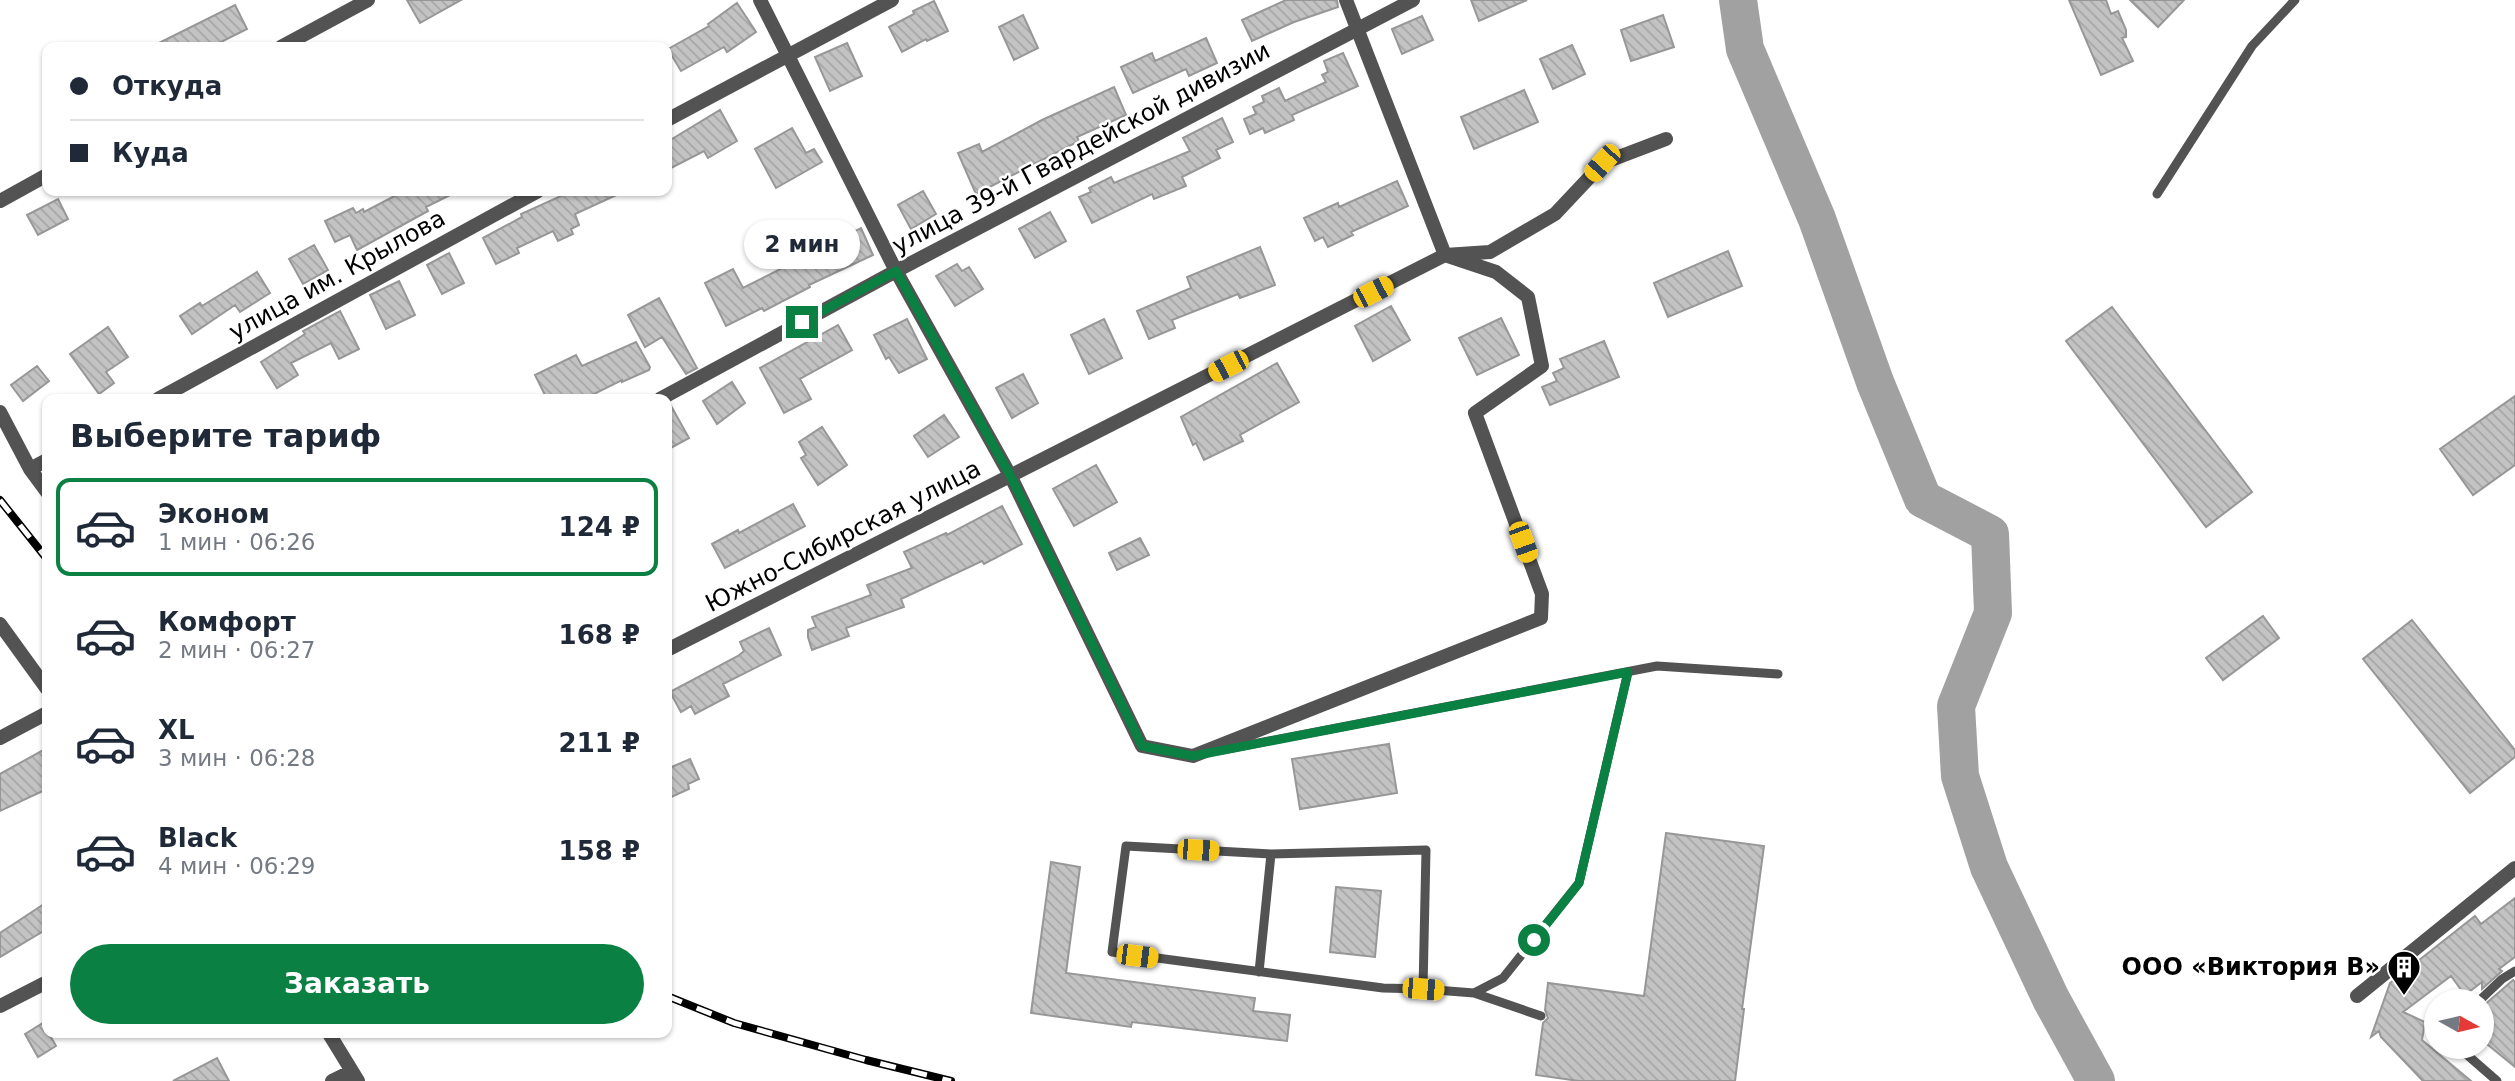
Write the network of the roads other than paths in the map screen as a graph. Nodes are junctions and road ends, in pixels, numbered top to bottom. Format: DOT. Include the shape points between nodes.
graph roads {
  1 [pos="368,0"];
  2 [pos="760,0"];
  3 [pos="892,0"];
  4 [pos="1346,0"];
  5 [pos="1413,0"];
  6 [pos="2295,0"];
  7 [pos="1358,28"];
  8 [pos="291,42"];
  9 [pos="789,54"];
  10 [pos="672,117"];
  11 [pos="1666,139"];
  12 [pos="42,178"];
  13 [pos="2157,194"];
  14 [pos="529,196"];
  15 [pos="0,201"];
  16 [pos="1445,255"];
  17 [pos="896,271"];
  18 [pos="167,394"];
  19 [pos="669,394"];
  20 [pos="0,412"];
  21 [pos="42,463"];
  22 [pos="30,469"];
  23 [pos="1011,477"];
  24 [pos="42,485"];
  25 [pos="0,624"];
  26 [pos="672,647"];
  27 [pos="1628,672"];
  28 [pos="1778,674"];
  29 [pos="42,683"];
  30 [pos="42,716"];
  31 [pos="0,738"];
  32 [pos="1193,756"];
  33 [pos="1271,854"];
  34 [pos="2515,868"];
  35 [pos="2515,971"];
  36 [pos="1259,972"];
  37 [pos="42,985"];
  38 [pos="1423,989"];
  39 [pos="2492,989"];
  40 [pos="1474,993"];
  41 [pos="2357,996"];
  42 [pos="0,1006"];
  43 [pos="1541,1016"];
  44 [pos="332,1038"];
  45 [pos="2472,1059"];
  46 [pos="355,1076"];
  47 [pos="332,1081"];
  48 [pos="2497,1081"];
  1 -- 8 [label="street"];
  2 -- 9 [label="street"];
  3 -- 9 [label="street"];
  4 -- 7 [label="street"];
  5 -- 7 [label="street, улица 39-й Гвардейской дивизии"];
  6 -- 13 [label="lane" via="2252,46"];
  7 -- 16 [label="street"];
  7 -- 17 [label="street, улица 39-й Гвардейской дивизии"];
  9 -- 10 [label="street"];
  9 -- 17 [label="street"];
  11 -- 16 [label="street, Южно-Сибирская улица" via="1602,163 1555,214 1490,252"];
  12 -- 15 [label="street"];
  14 -- 18 [label="street, улица им. Крылова"];
  16 -- 23 [label="street, Южно-Сибирская улица"];
  16 -- 32 [label="street" via="1496,272 1528,297 1542,366 1475,413 1542,594 1541,618"];
  17 -- 19 [label="street, улица 39-й Гвардейской дивизии"];
  17 -- 23 [label="street"];
  20 -- 22 [label="street"];
  21 -- 22 [label="street"];
  22 -- 24 [label="street"];
  23 -- 26 [label="street, Южно-Сибирская улица"];
  23 -- 32 [label="street" via="1142,746"];
  25 -- 29 [label="street"];
  27 -- 28 [label="lane" via="1657,666"];
  27 -- 32 [label="lane"];
  27 -- 40 [label="lane" via="1579,883 1503,978"];
  30 -- 31 [label="street"];
  33 -- 36 [label="lane"];
  33 -- 36 [label="lane" via="1126,846 1112,952"];
  33 -- 38 [label="lane" via="1426,850"];
  34 -- 41 [label="street"];
  35 -- 39 [label="lane"];
  36 -- 38 [label="lane"];
  37 -- 42 [label="street"];
  38 -- 40 [label="lane"];
  40 -- 43 [label="lane"];
  44 -- 46 [label="street"];
  45 -- 48 [label="lane"];
  46 -- 47 [label="street"];
}
